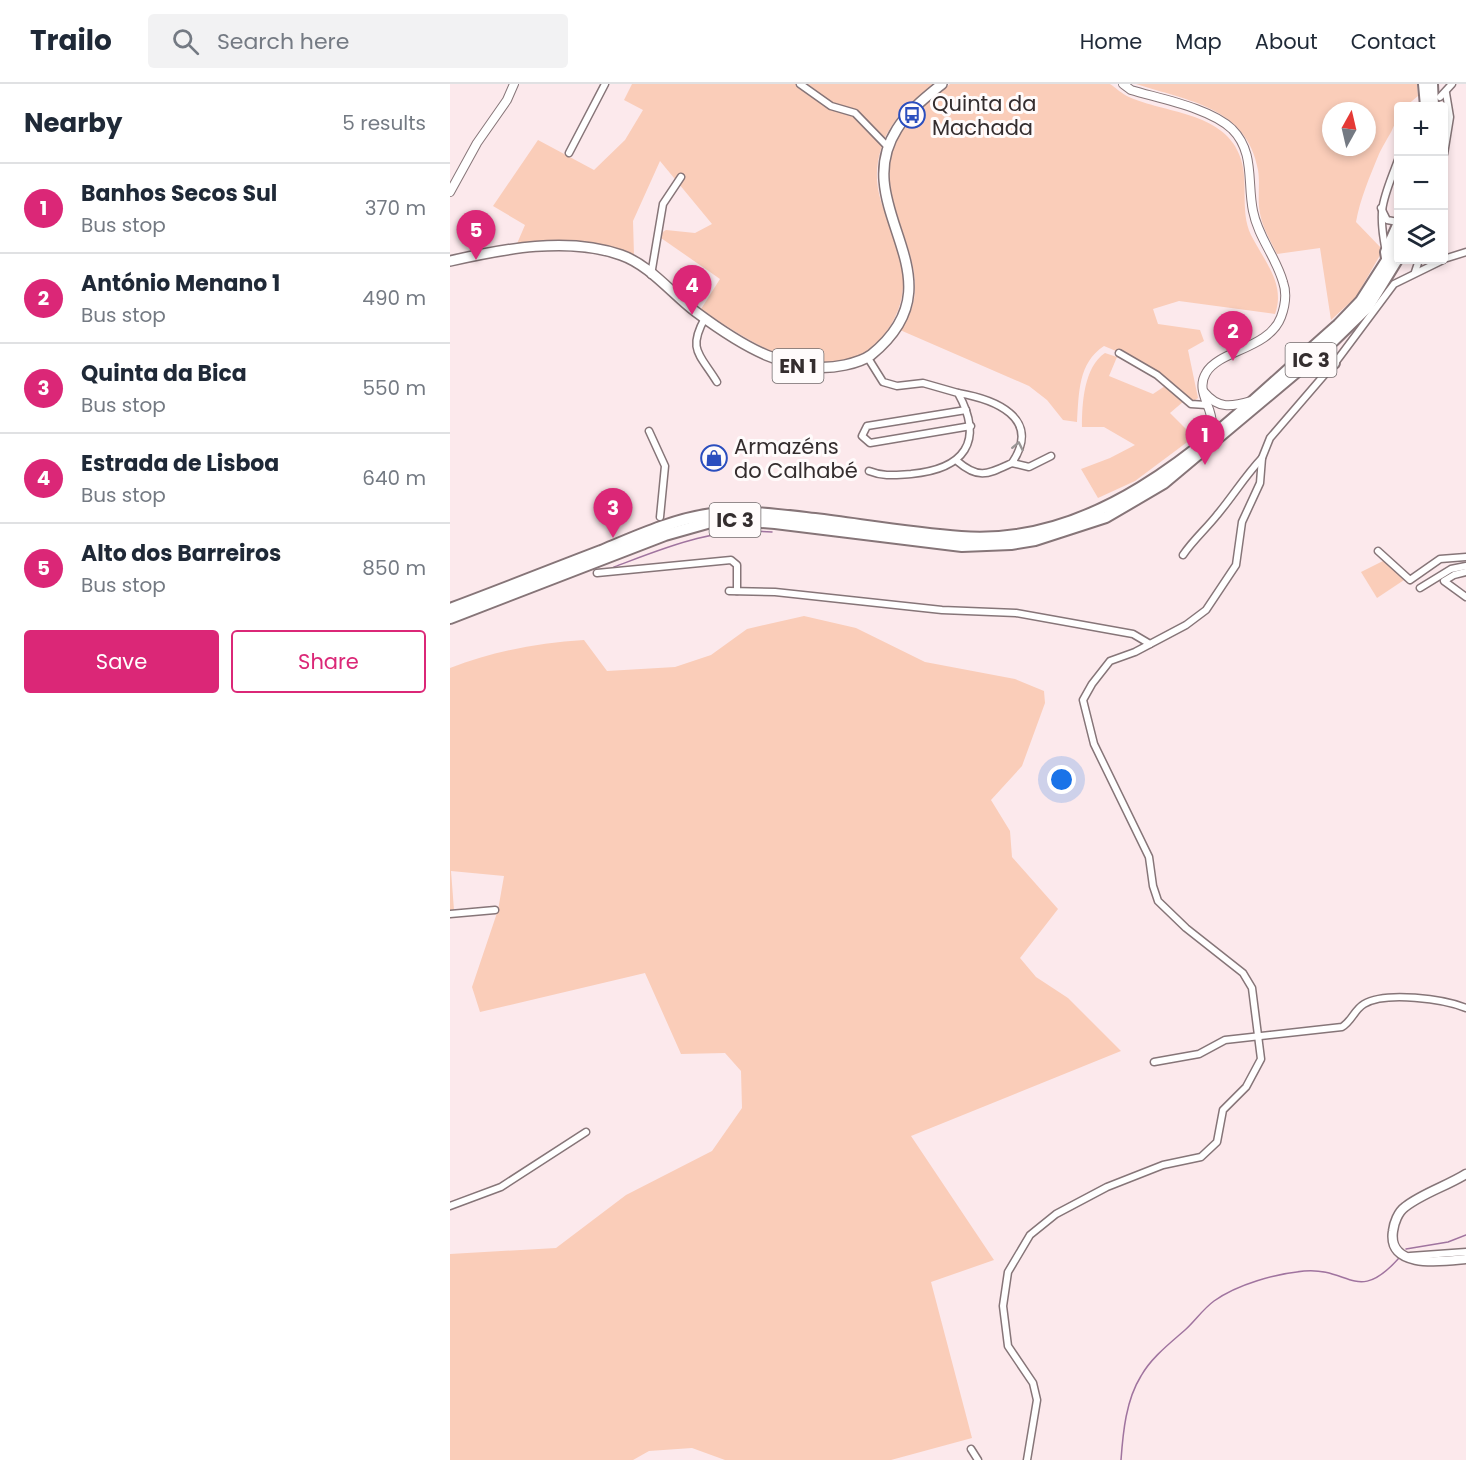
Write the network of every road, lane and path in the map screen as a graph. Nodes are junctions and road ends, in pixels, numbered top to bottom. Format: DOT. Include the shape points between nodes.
graph roads {
  1 [pos="514,84"];
  2 [pos="605,84"];
  3 [pos="800,84"];
  4 [pos="942,84"];
  5 [pos="1123,84"];
  6 [pos="1424,84"];
  7 [pos="1432,84"];
  8 [pos="1452,84"];
  9 [pos="1426,102"];
  10 [pos="1433,102"];
  11 [pos="1445,102"];
  12 [pos="1448,111"];
  13 [pos="1448,128"];
  14 [pos="888,147"];
  15 [pos="569,153"];
  16 [pos="1394,171"];
  17 [pos="681,177"];
  18 [pos="450,192"];
  19 [pos="1381,208"];
  20 [pos="1394,222"];
  21 [pos="1394,236"];
  22 [pos="1394,248"];
  23 [pos="1466,252"];
  24 [pos="1448,257"];
  25 [pos="1387,258"];
  26 [pos="450,261"];
  27 [pos="1394,264"];
  28 [pos="1418,264"];
  29 [pos="1432,264"];
  30 [pos="1415,272"];
  31 [pos="651,275"];
  32 [pos="705,318"];
  33 [pos="1331,343"];
  34 [pos="1119,354"];
  35 [pos="1315,357"];
  36 [pos="868,358"];
  37 [pos="1336,361"];
  38 [pos="717,382"];
  39 [pos="1204,392"];
  40 [pos="958,393"];
  41 [pos="1251,401"];
  42 [pos="1206,405"];
  43 [pos="966,410"];
  44 [pos="971,426"];
  45 [pos="649,431"];
  46 [pos="1208,438"];
  47 [pos="1051,456"];
  48 [pos="1262,458"];
  49 [pos="957,461"];
  50 [pos="1012,463"];
  51 [pos="869,471"];
  52 [pos="660,516"];
  53 [pos="1378,551"];
  54 [pos="1183,555"];
  55 [pos="1466,557"];
  56 [pos="1466,566"];
  57 [pos="1466,572"];
  58 [pos="597,573"];
  59 [pos="1420,588"];
  60 [pos="729,591"];
  61 [pos="737,591"];
  62 [pos="1466,597"];
  63 [pos="450,609"];
  64 [pos="450,618"];
  65 [pos="1150,644"];
  66 [pos="495,910"];
  67 [pos="450,914"];
  68 [pos="1466,1008"];
  69 [pos="1258,1034"];
  70 [pos="1154,1062"];
  71 [pos="586,1132"];
  72 [pos="1466,1174"];
  73 [pos="450,1206"];
  74 [pos="1466,1251"];
  75 [pos="1407,1256"];
  76 [pos="1466,1259"];
  77 [pos="971,1449"];
  78 [pos="978,1460"];
  79 [pos="1027,1460"];
  1 -- 18 [label="street"];
  2 -- 15 [label="street"];
  3 -- 14 [label="street" via="831,106 855,113"];
  4 -- 14 [label="main road" via="910,112"];
  5 -- 39 [label="street" via="1131,90 1214,116 1233,130 1246,150 1258,229 1283,281 1285,302 1279,322 1266,337 1206,371"];
  6 -- 9 [label="highway"];
  7 -- 10 [label="highway"];
  8 -- 11 [label="street" via="1443,95"];
  12 -- 13 [label="street"];
  14 -- 36 [label="main road" via="885,196 907,258 909,291 902,320"];
  16 -- 19 [label="street"];
  17 -- 31 [label="street" via="663,204"];
  19 -- 20 [label="street" via="1388,220"];
  19 -- 25 [label="street"];
  21 -- 25 [label="highway"];
  22 -- 25 [label="highway, IC 3"];
  23 -- 24 [label="street"];
  25 -- 41 [label="highway, IC 3" via="1361,301"];
  26 -- 31 [label="main road, EN 1" via="516,249 583,246 624,256"];
  27 -- 33 [label="highway, IC 3" via="1368,307"];
  28 -- 30 [label="street"];
  29 -- 30 [label="street"];
  30 -- 37 [label="street" via="1394,284"];
  31 -- 32 [label="main road, EN 1"];
  32 -- 36 [label="main road, EN 1" via="743,343 795,366 831,368"];
  32 -- 38 [label="street" via="695,345"];
  33 -- 35 [label="highway, IC 3"];
  33 -- 37 [label="highway"];
  34 -- 42 [label="street" via="1157,375 1191,404"];
  35 -- 37 [label="highway"];
  35 -- 64 [label="highway, IC 3" via="1157,488 1106,517 1061,534 1011,544 962,546 775,523 711,522 665,535"];
  36 -- 40 [label="street" via="883,382 897,386 923,383"];
  37 -- 48 [label="street" via="1270,438"];
  39 -- 41 [label="street" via="1228,407"];
  39 -- 42 [label="street"];
  40 -- 43 [label="street"];
  50 -- 40 [label="street, one-way" via="1021,439 1015,417 1008,409"];
  41 -- 46 [label="highway, IC 3"];
  42 -- 46 [label="street" via="1212,425"];
  43 -- 44 [label="street"];
  43 -- 44 [label="street" via="867,426 862,436 870,443"];
  44 -- 49 [label="street" via="965,451"];
  45 -- 52 [label="street" via="665,466"];
  46 -- 63 [label="highway, IC 3" via="1139,490 1103,509 1051,527 1010,536 963,537 776,514 711,514 662,527"];
  47 -- 50 [label="street" via="1029,467"];
  48 -- 54 [label="street"];
  48 -- 65 [label="street" via="1260,483 1242,522 1236,565 1206,610"];
  49 -- 50 [label="street" via="983,475"];
  49 -- 51 [label="street" via="933,472 882,476"];
  53 -- 55 [label="street" via="1410,580 1440,559"];
  56 -- 59 [label="street" via="1452,569"];
  57 -- 62 [label="street" via="1444,581"];
  58 -- 61 [label="street" via="731,560 737,565"];
  60 -- 61 [label="street"];
  61 -- 65 [label="street" via="942,610 1016,612 1133,634"];
  65 -- 69 [label="street" via="1110,661 1083,700 1094,744 1149,856 1158,901 1243,973 1252,988"];
  66 -- 67 [label="street"];
  68 -- 69 [label="street" via="1441,1000 1375,1000 1364,1004 1342,1027"];
  69 -- 70 [label="street" via="1224,1040 1198,1054"];
  69 -- 79 [label="street" via="1261,1059 1246,1087 1223,1110 1216,1142 1201,1157 1163,1165 1126,1179 1056,1214 1030,1235 1008,1272 1003,1306 1008,1346 1033,1383 1037,1400"];
  71 -- 73 [label="street" via="501,1187"];
  72 -- 75 [label="main road" via="1404,1207 1392,1233 1398,1251"];
  74 -- 75 [label="street"];
  75 -- 76 [label="main road" via="1420,1262"];
  77 -- 78 [label="street"];
}
